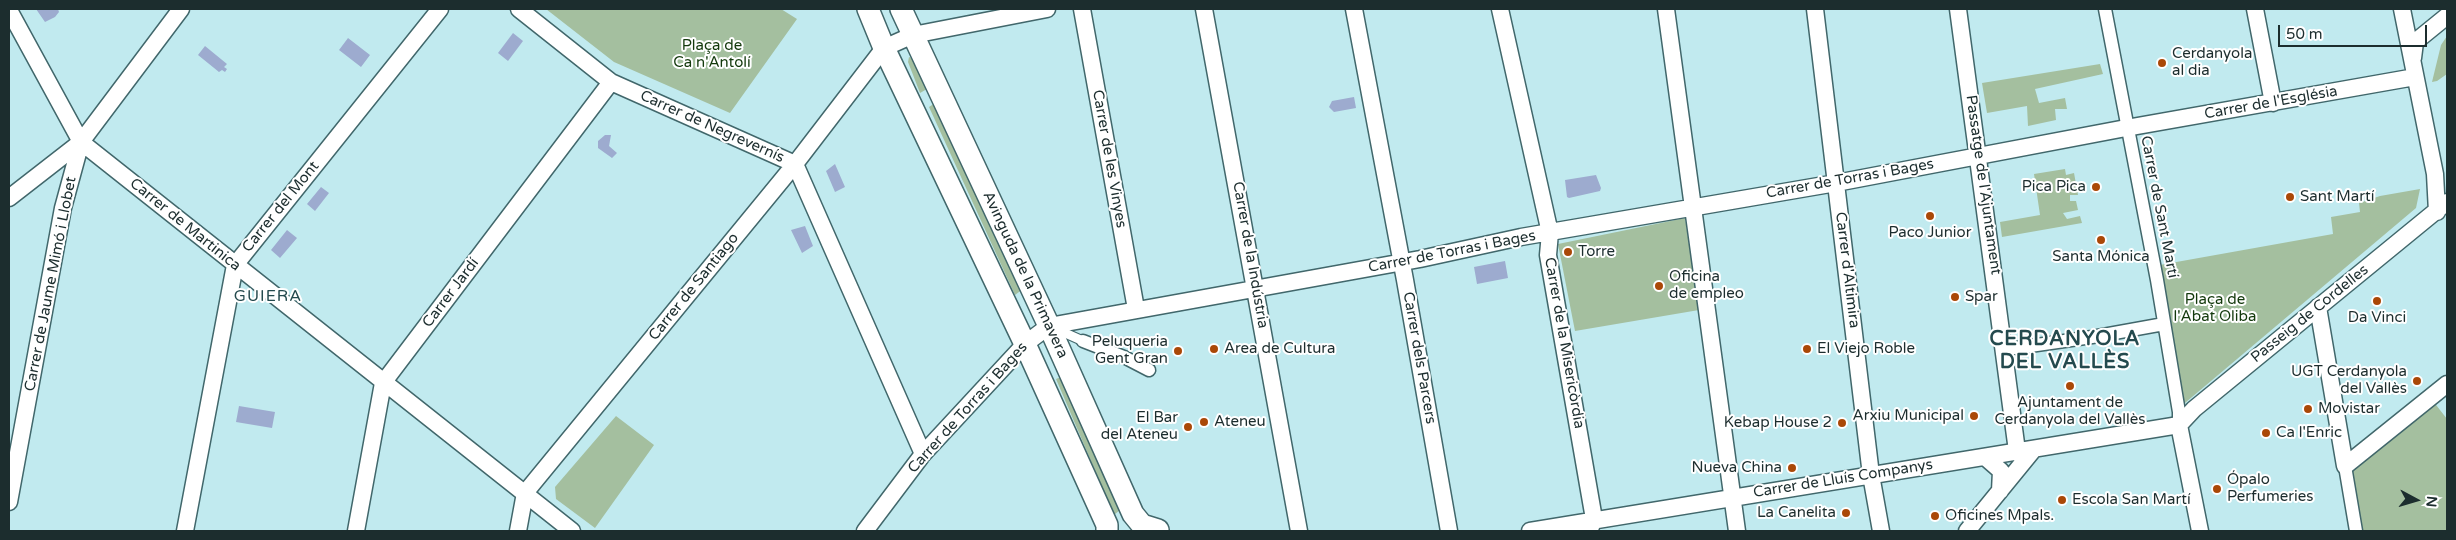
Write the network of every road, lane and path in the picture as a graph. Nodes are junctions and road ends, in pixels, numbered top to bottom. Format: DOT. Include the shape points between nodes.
graph roads {
  1 [pos="181,9"];
  2 [pos="440,9"];
  3 [pos="519,9"];
  4 [pos="868,9"];
  5 [pos="901,9"];
  6 [pos="1047,9"];
  7 [pos="1082,9"];
  8 [pos="1204,9"];
  9 [pos="1354,9"];
  10 [pos="1500,9"];
  11 [pos="1666,9"];
  12 [pos="1815,9"];
  13 [pos="1958,9"];
  14 [pos="2105,9"];
  15 [pos="2255,9"];
  16 [pos="2402,9"];
  17 [pos="9,10"];
  18 [pos="2447,16"];
  19 [pos="913,36"];
  20 [pos="884,48"];
  21 [pos="2412,60"];
  22 [pos="2415,77"];
  23 [pos="610,82"];
  24 [pos="2273,103"];
  25 [pos="2126,128"];
  26 [pos="81,142"];
  27 [pos="1979,156"];
  28 [pos="795,164"];
  29 [pos="2441,176"];
  30 [pos="1836,183"];
  31 [pos="9,198"];
  32 [pos="1692,208"];
  33 [pos="2437,212"];
  34 [pos="1550,233"];
  35 [pos="1402,263"];
  36 [pos="235,265"];
  37 [pos="1256,290"];
  38 [pos="2318,307"];
  39 [pos="1136,309"];
  40 [pos="2164,324"];
  41 [pos="1049,326"];
  42 [pos="1083,340"];
  43 [pos="1025,344"];
  44 [pos="2004,348"];
  45 [pos="1149,370"];
  46 [pos="383,383"];
  47 [pos="2447,384"];
  48 [pos="2184,415"];
  49 [pos="2034,449"];
  50 [pos="2017,451"];
  51 [pos="923,454"];
  52 [pos="1985,456"];
  53 [pos="2345,466"];
  54 [pos="1871,475"];
  55 [pos="2000,490"];
  56 [pos="525,493"];
  57 [pos="1732,497"];
  58 [pos="9,502"];
  59 [pos="1592,525"];
  60 [pos="185,531"];
  61 [pos="356,531"];
  62 [pos="518,531"];
  63 [pos="572,531"];
  64 [pos="865,531"];
  65 [pos="1108,531"];
  66 [pos="1157,531"];
  67 [pos="1300,531"];
  68 [pos="1449,531"];
  69 [pos="1530,531"];
  70 [pos="1737,531"];
  71 [pos="1881,531"];
  72 [pos="1967,531"];
  73 [pos="2200,531"];
  74 [pos="2356,531"];
  1 -- 26 [label="street, Carrer de Jaume Mimó i Llobet"];
  2 -- 36 [label="street, Carrer del Mont"];
  3 -- 23 [label="street, Carrer de Negrevernís"];
  4 -- 20 [label="street, Avinguda de la Primavera"];
  5 -- 19 [label="street, Avinguda de la Primavera"];
  6 -- 19 [label="street"];
  7 -- 39 [label="street, Carrer de les Vinyes"];
  8 -- 37 [label="street, Carrer de la Indústria"];
  9 -- 35 [label="street, Carrer dels Parcers"];
  10 -- 34 [label="street, Carrer de la Misericòrdia"];
  11 -- 32 [label="street"];
  12 -- 30 [label="street, Carrer d'Altimira"];
  13 -- 27 [label="street, Passatge de l'Ajuntament"];
  14 -- 25 [label="street, Carrer de Sant Martí"];
  15 -- 24 [label="street"];
  16 -- 21 [label="street"];
  17 -- 26 [label="street, Carrer de Martinica"];
  18 -- 21 [label="street" via="2416,42"];
  19 -- 20 [label="street"];
  19 -- 41 [label="street, Avinguda de la Primavera"];
  20 -- 28 [label="street, Carrer de Santiago"];
  20 -- 43 [label="street, Avinguda de la Primavera"];
  21 -- 22 [label="street"];
  22 -- 24 [label="street, Carrer de l'Església"];
  22 -- 29 [label="street"];
  23 -- 28 [label="street, Carrer de Negrevernís"];
  23 -- 46 [label="street, Carrer Jardí"];
  24 -- 25 [label="street, Carrer de l'Església"];
  25 -- 27 [label="street, Carrer de Torras i Bages"];
  25 -- 40 [label="street, Carrer de Sant Martí"];
  26 -- 31 [label="street"];
  26 -- 36 [label="street, Carrer de Martinica"];
  26 -- 58 [label="street, Carrer de Jaume Mimó i Llobet" via="64,208"];
  27 -- 30 [label="street, Carrer de Torras i Bages"];
  27 -- 44 [label="street, Passatge de l'Ajuntament"];
  28 -- 51 [label="street, Carrer de Negrevernís"];
  28 -- 56 [label="street, Carrer de Santiago"];
  29 -- 33 [label="street"];
  30 -- 32 [label="street, Carrer de Torras i Bages"];
  30 -- 54 [label="street, Carrer d'Altimira"];
  32 -- 34 [label="street, Carrer de Torras i Bages"];
  32 -- 57 [label="street"];
  33 -- 38 [label="street, Passeig de Cordelles"];
  34 -- 35 [label="street, Carrer de Torras i Bages"];
  34 -- 59 [label="street, Carrer de la Misericòrdia" via="1548,255"];
  35 -- 37 [label="street, Carrer de Torras i Bages"];
  35 -- 68 [label="street, Carrer dels Parcers"];
  36 -- 46 [label="street, Carrer de Martinica"];
  36 -- 60 [label="street, Carrer del Mont"];
  37 -- 39 [label="street, Carrer de Torras i Bages"];
  37 -- 67 [label="street, Carrer de la Indústria"];
  38 -- 48 [label="street, Passeig de Cordelles"];
  38 -- 53 [label="street"];
  39 -- 41 [label="street, Carrer de Torras i Bages"];
  40 -- 44 [label="street"];
  40 -- 48 [label="street, Carrer de Sant Martí"];
  41 -- 42 [label="lane"];
  41 -- 43 [label="street, Carrer de Torras i Bages"];
  41 -- 66 [label="street, Avinguda de la Primavera" via="1133,514 1142,525"];
  42 -- 45 [label="street"];
  43 -- 51 [label="street, Carrer de Torras i Bages"];
  43 -- 65 [label="street, Avinguda de la Primavera"];
  44 -- 50 [label="street, Passatge de l'Ajuntament"];
  46 -- 56 [label="street, Carrer de Martinica"];
  46 -- 61 [label="street, Carrer Jardí"];
  47 -- 53 [label="street"];
  48 -- 49 [label="street, Carrer de Lluís Companys" via="2156,428"];
  48 -- 73 [label="street" via="2186,456"];
  49 -- 50 [label="street, Carrer de Lluís Companys"];
  49 -- 55 [label="street"];
  50 -- 52 [label="street, Carrer de Lluís Companys"];
  51 -- 64 [label="street, Carrer de Torras i Bages"];
  52 -- 54 [label="street, Carrer de Lluís Companys"];
  52 -- 55 [label="street" via="2001,471"];
  53 -- 74 [label="street"];
  54 -- 57 [label="street, Carrer de Lluís Companys"];
  54 -- 71 [label="street, Carrer d'Altimira"];
  55 -- 72 [label="street"];
  56 -- 62 [label="street, Carrer de Santiago"];
  56 -- 63 [label="street, Carrer de Martinica"];
  57 -- 59 [label="street, Carrer de Lluís Companys"];
  57 -- 70 [label="street"];
  59 -- 69 [label="street, Carrer de Lluís Companys"];
}
